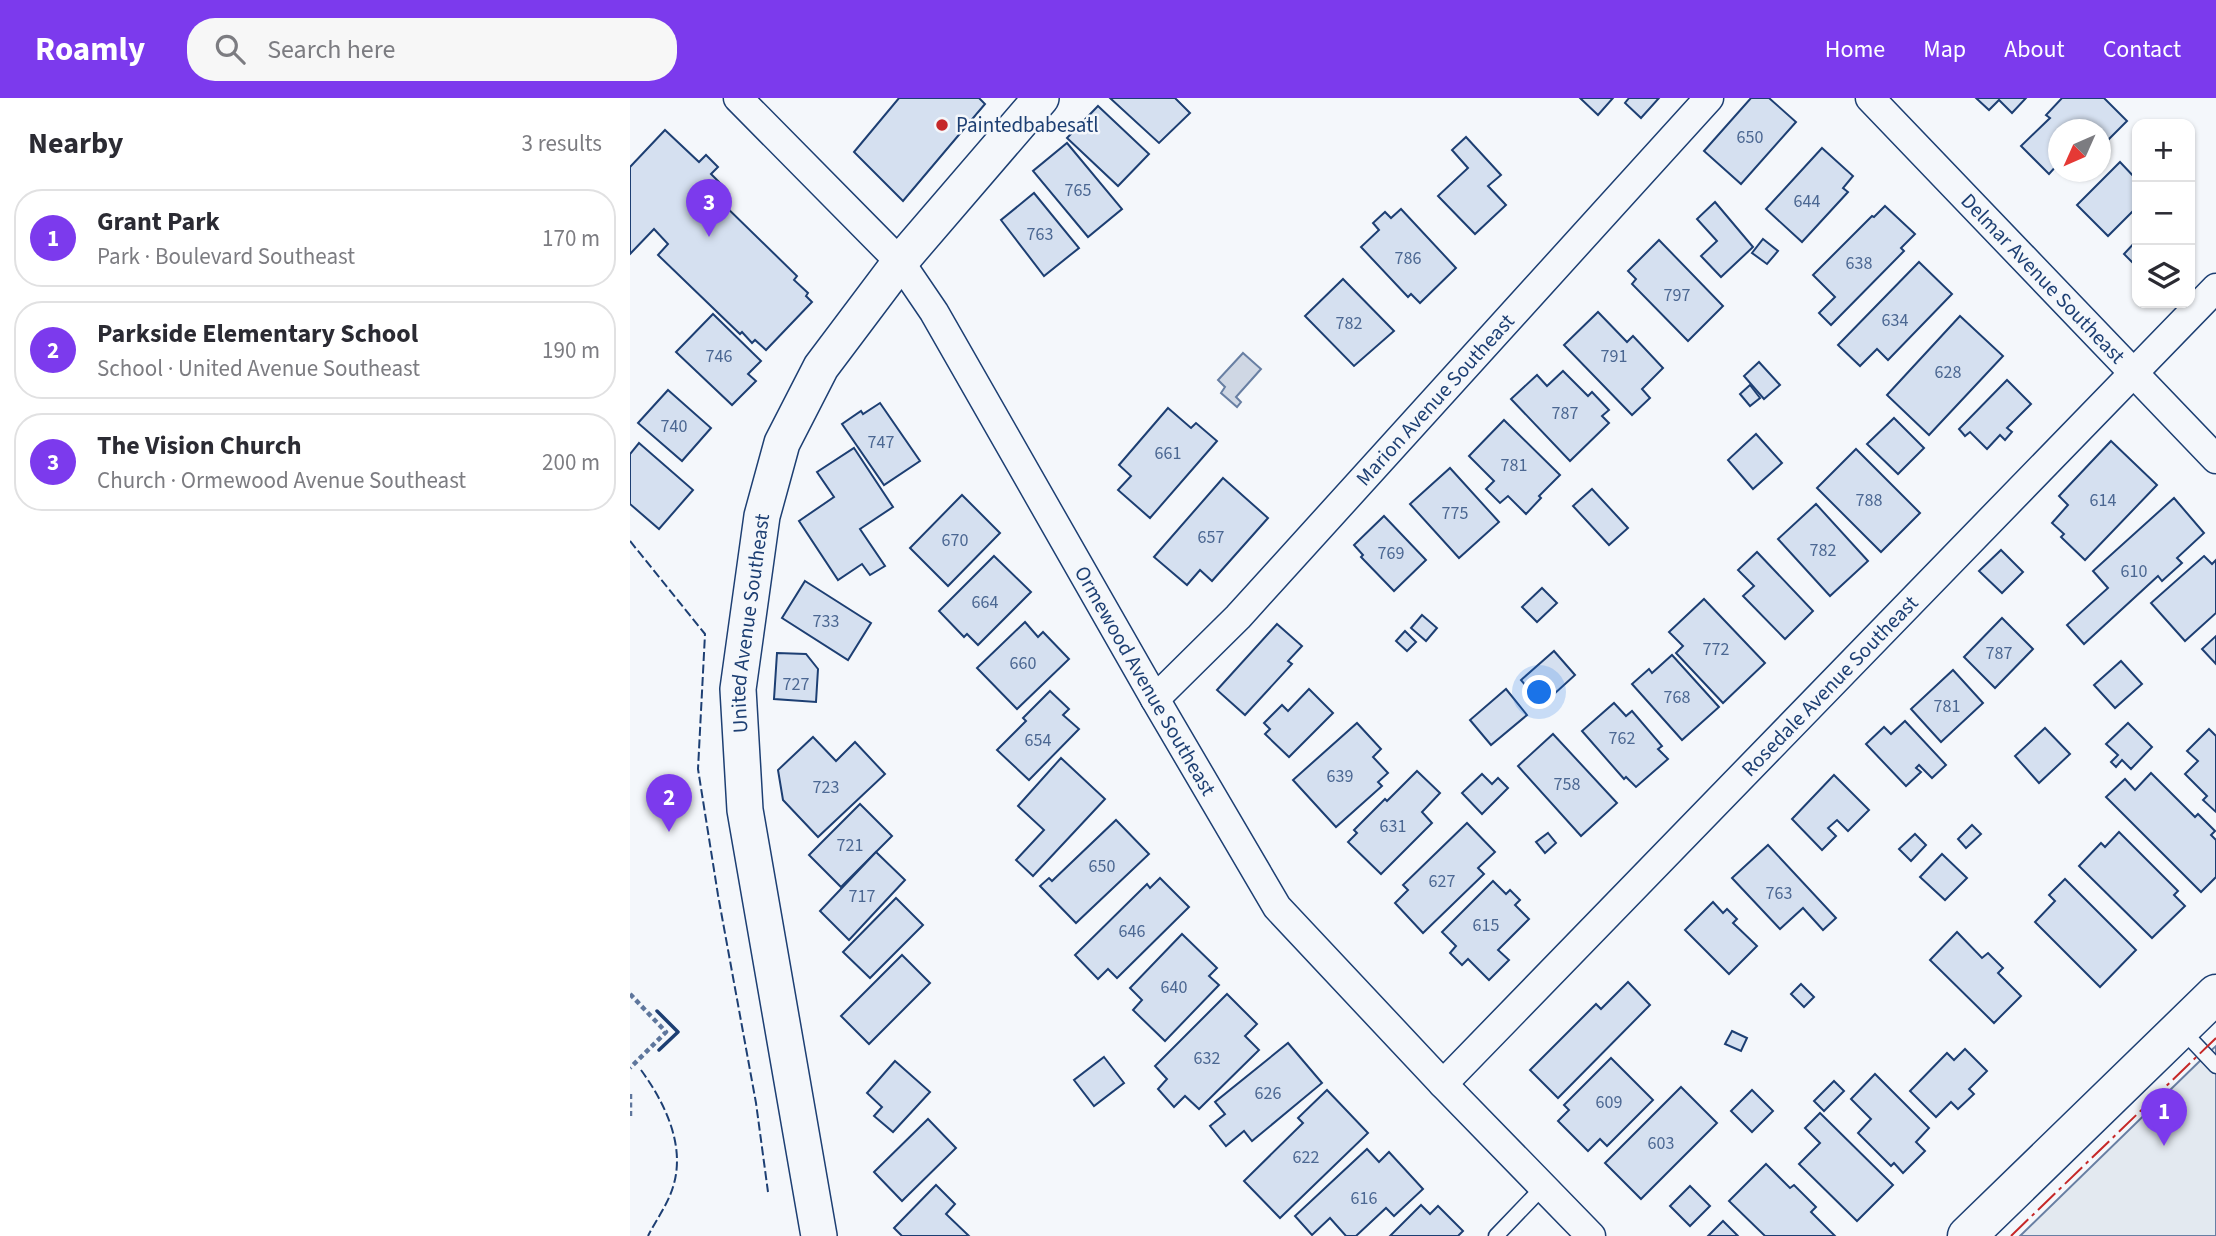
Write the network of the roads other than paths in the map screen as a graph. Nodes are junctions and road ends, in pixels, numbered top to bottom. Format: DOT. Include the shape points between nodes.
graph roads {
  1 [pos="738,98"];
  2 [pos="1041,98"];
  3 [pos="1709,98"];
  4 [pos="1870,98"];
  5 [pos="900,262"];
  6 [pos="2216,288"];
  7 [pos="2134,373"];
  8 [pos="2216,459"];
  9 [pos="1154,699"];
  10 [pos="2216,994"];
  11 [pos="2181,1029"];
  12 [pos="2216,1066"];
  13 [pos="1443,1084"];
  14 [pos="1542,1186"];
  15 [pos="819,1236"];
  16 [pos="1496,1236"];
  17 [pos="1591,1236"];
  18 [pos="1967,1236"];
  1 -- 5 [label="street, Ormewood Avenue Southeast"];
  2 -- 5 [label="street, United Avenue Southeast"];
  3 -- 9 [label="street, Marion Avenue Southeast" via="1238,617"];
  4 -- 7 [label="street, Delmar Avenue Southeast"];
  5 -- 9 [label="street, Ormewood Avenue Southeast" via="934,312"];
  5 -- 15 [label="street, United Avenue Southeast" via="821,367 782,443 762,516 738,689 745,810"];
  6 -- 7 [label="street, Rosedale Avenue Southeast"];
  7 -- 8 [label="street, Delmar Avenue Southeast"];
  7 -- 13 [label="street, Rosedale Avenue Southeast"];
  9 -- 13 [label="street, Ormewood Avenue Southeast" via="1277,907"];
  10 -- 11 [label="main road"];
  11 -- 12 [label="lane"];
  11 -- 18 [label="main road"];
  13 -- 14 [label="street, Ormewood Avenue Southeast"];
  14 -- 16 [label="lane"];
  14 -- 17 [label="street, Ormewood Avenue Southeast"];
}
